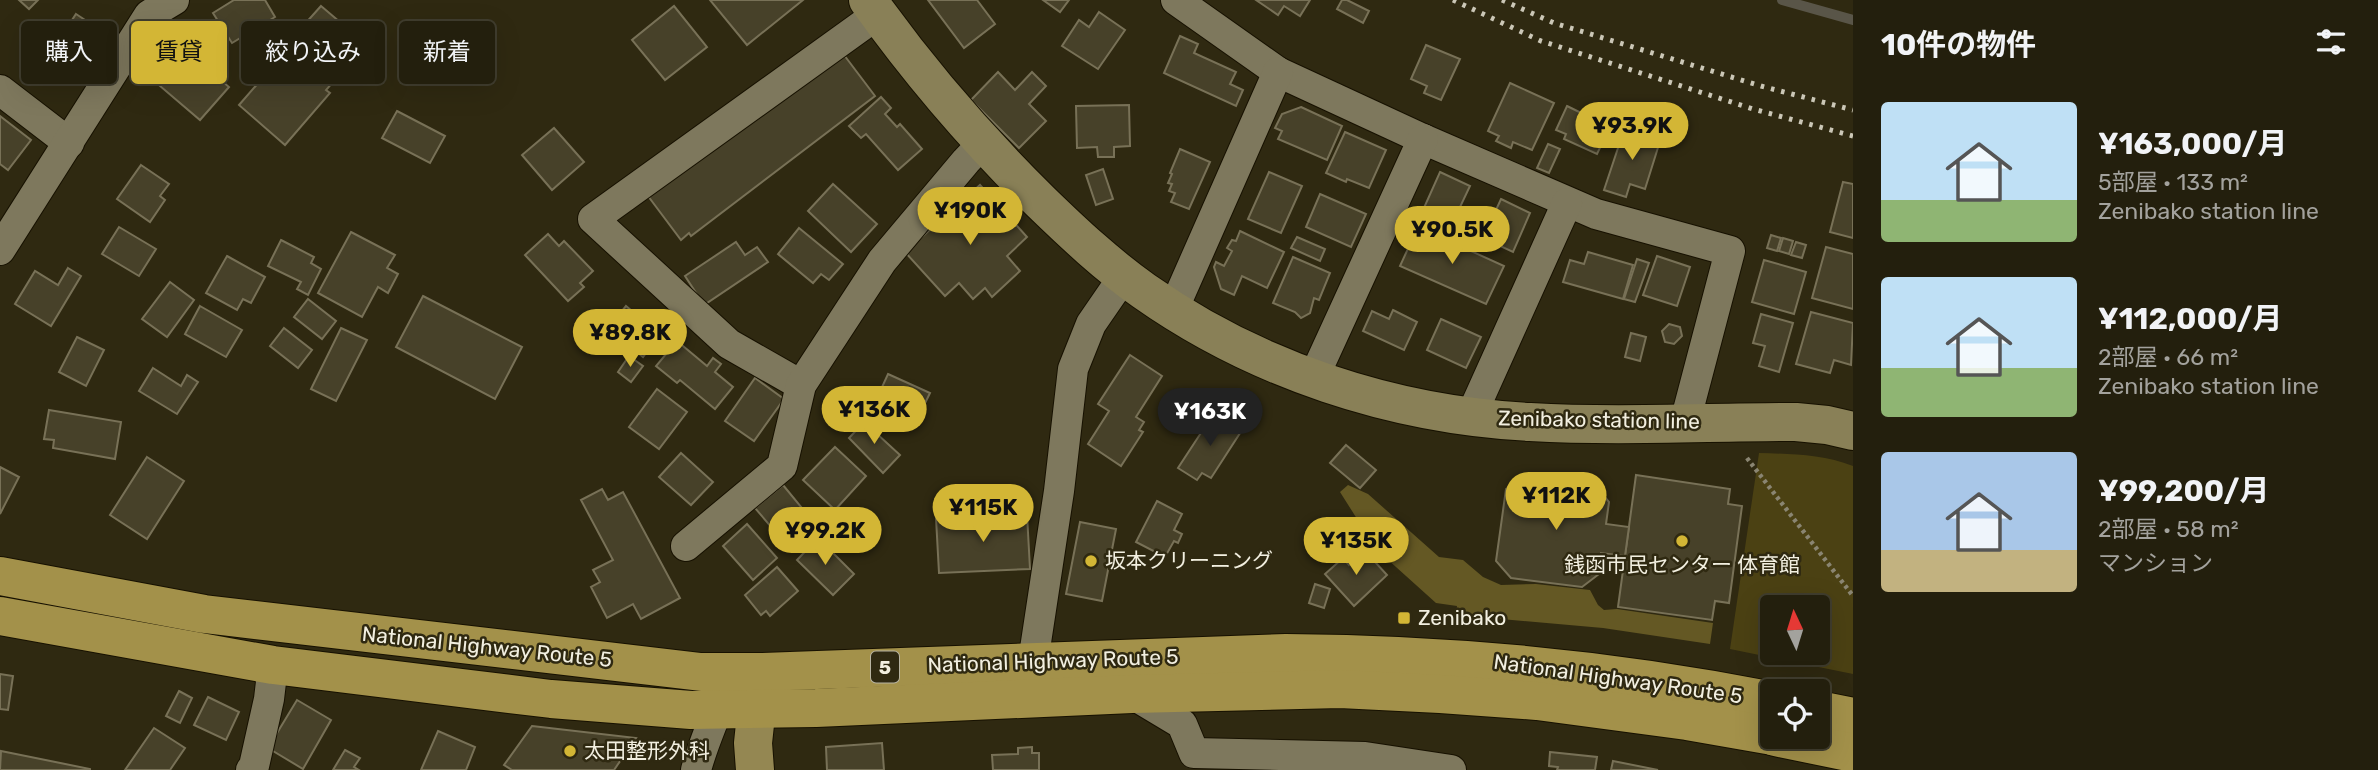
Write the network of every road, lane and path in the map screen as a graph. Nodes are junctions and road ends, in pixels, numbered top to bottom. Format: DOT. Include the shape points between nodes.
graph roads {
  1 [pos="174,0"];
  2 [pos="1177,0"];
  3 [pos="873,7"];
  4 [pos="1278,72"];
  5 [pos="0,90"];
  6 [pos="1423,139"];
  7 [pos="983,143"];
  8 [pos="69,144"];
  9 [pos="1567,203"];
  10 [pos="0,250"];
  11 [pos="1124,276"];
  12 [pos="1172,310"];
  13 [pos="1313,379"];
  14 [pos="802,385"];
  15 [pos="1471,416"];
  16 [pos="1685,422"];
  17 [pos="1853,431"];
  18 [pos="1740,449"];
  19 [pos="686,546"];
  20 [pos="0,576"];
  21 [pos="1853,596"];
  22 [pos="0,616"];
  23 [pos="1033,662"];
  24 [pos="273,666"];
  25 [pos="745,672"];
  26 [pos="1132,694"];
  27 [pos="1760,698"];
  28 [pos="755,709"];
  29 [pos="718,710"];
  30 [pos="1830,712"];
  31 [pos="1853,717"];
  32 [pos="1760,734"];
  33 [pos="1830,748"];
  34 [pos="1853,753"];
  35 [pos="251,770"];
  36 [pos="696,770"];
  37 [pos="755,770"];
  38 [pos="1451,770"];
  1 -- 8 [label="street" via="149,15"];
  2 -- 4 [label="street"];
  3 -- 7 [label="main road, Zenibako station line" via="923,75"];
  3 -- 14 [label="street" via="593,219 729,344"];
  4 -- 6 [label="street"];
  4 -- 12 [label="street"];
  5 -- 8 [label="street"];
  6 -- 9 [label="street"];
  6 -- 13 [label="street"];
  7 -- 11 [label="main road, Zenibako station line"];
  7 -- 14 [label="street" via="882,261"];
  8 -- 10 [label="street"];
  9 -- 15 [label="street"];
  9 -- 16 [label="street" via="1730,251"];
  11 -- 12 [label="main road, Zenibako station line"];
  11 -- 23 [label="street" via="1091,324 1073,369"];
  12 -- 13 [label="main road, Zenibako station line" via="1233,344"];
  13 -- 15 [label="main road, Zenibako station line" via="1418,408"];
  14 -- 19 [label="street" via="782,466"];
  15 -- 16 [label="main road, Zenibako station line" via="1529,422"];
  16 -- 17 [label="main road, Zenibako station line" via="1796,422"];
  18 -- 21 [label="path"];
  20 -- 25 [label="highway, National Highway Route 5 / 5" via="204,614 701,672"];
  22 -- 24 [label="highway, National Highway Route 5 / 5"];
  23 -- 25 [label="highway, National Highway Route 5 / 5"];
  23 -- 27 [label="highway, National Highway Route 5 / 5" via="1286,653 1445,658 1627,676"];
  24 -- 29 [label="highway, National Highway Route 5 / 5" via="551,699"];
  24 -- 35 [label="street"];
  25 -- 28 [label="main road"];
  25 -- 29 [label="street"];
  26 -- 28 [label="highway, National Highway Route 5 / 5"];
  26 -- 32 [label="highway, National Highway Route 5 / 5" via="1339,689 1440,694 1537,701"];
  26 -- 38 [label="street" via="1182,724 1194,753 1364,757"];
  28 -- 29 [label="highway, National Highway Route 5 / 5"];
  28 -- 37 [label="main road"];
  29 -- 36 [label="street"];
  30 -- 31 [label="highway"];
  33 -- 34 [label="highway, National Highway Route 5 / 5"];
}
